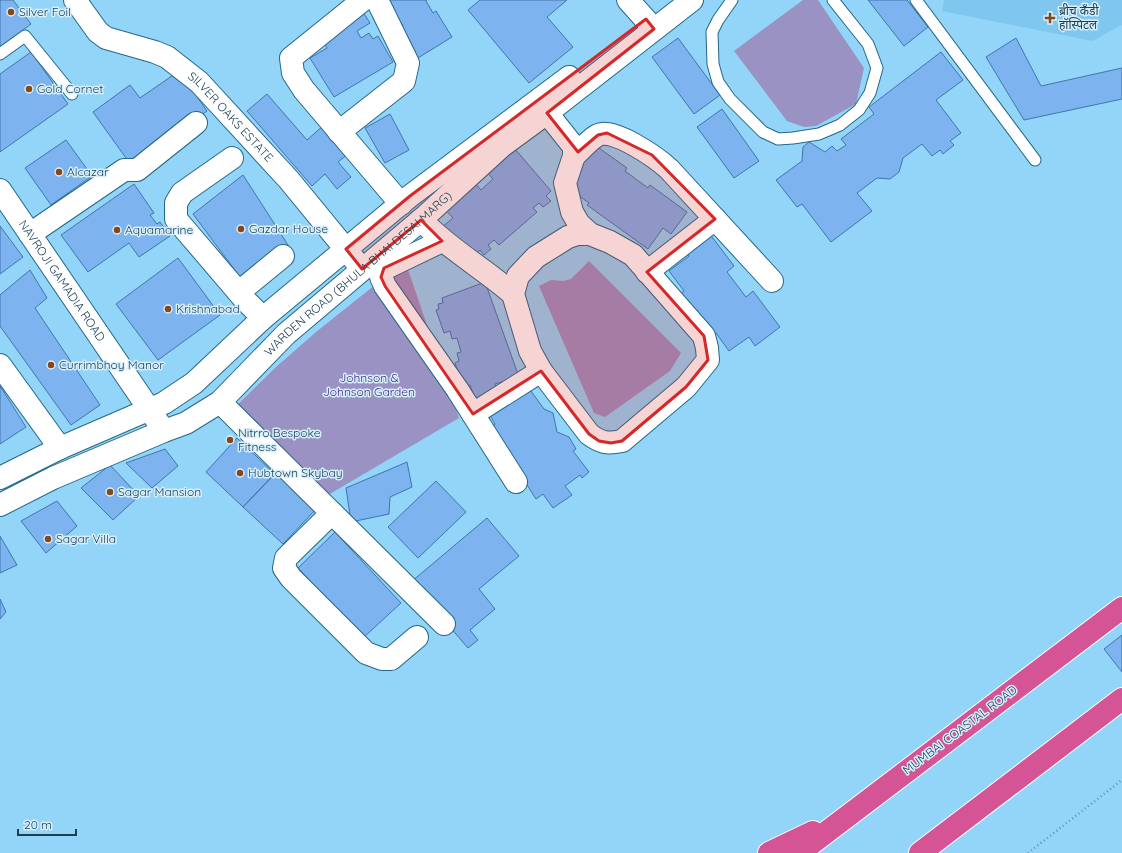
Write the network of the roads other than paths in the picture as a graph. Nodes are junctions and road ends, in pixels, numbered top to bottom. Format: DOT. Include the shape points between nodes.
graph roads {
  1 [pos="75,0"];
  2 [pos="363,0"];
  3 [pos="377,0"];
  4 [pos="628,0"];
  5 [pos="668,0"];
  6 [pos="692,0"];
  7 [pos="732,0"];
  8 [pos="833,0"];
  9 [pos="916,0"];
  10 [pos="650,24"];
  11 [pos="0,54"];
  12 [pos="72,94"];
  13 [pos="546,113"];
  14 [pos="196,123"];
  15 [pos="339,132"];
  16 [pos="574,156"];
  17 [pos="232,158"];
  18 [pos="1035,160"];
  19 [pos="0,190"];
  20 [pos="401,204"];
  21 [pos="715,219"];
  22 [pos="421,220"];
  23 [pos="30,234"];
  24 [pos="590,234"];
  25 [pos="442,241"];
  26 [pos="346,249"];
  27 [pos="284,256"];
  28 [pos="362,269"];
  29 [pos="647,272"];
  30 [pos="772,281"];
  31 [pos="239,292"];
  32 [pos="513,294"];
  33 [pos="263,318"];
  34 [pos="0,365"];
  35 [pos="541,371"];
  36 [pos="220,402"];
  37 [pos="150,408"];
  38 [pos="473,414"];
  39 [pos="164,431"];
  40 [pos="60,448"];
  41 [pos="0,478"];
  42 [pos="516,482"];
  43 [pos="0,505"];
  44 [pos="332,513"];
  45 [pos="1122,608"];
  46 [pos="444,624"];
  47 [pos="417,637"];
  48 [pos="1122,699"];
  49 [pos="841,821"];
  50 [pos="769,853"];
  51 [pos="799,853"];
  52 [pos="920,853"];
  1 -- 26 [label="street, SILVER OAKS ESTATE" via="98,32 106,38 167,57 199,82 289,180"];
  2 -- 15 [label="street" via="291,58 293,73 304,90"];
  3 -- 15 [label="street" via="408,63 407,73 404,81"];
  4 -- 10 [label="street"];
  5 -- 10 [label="street, WARDEN ROAD (BHULA BHAI DESAI MARG)"];
  6 -- 10 [label="street, WARDEN ROAD (BHULA BHAI DESAI MARG)"];
  7 -- 8 [label="lane" via="712,32 713,64 718,82 730,100 763,132 778,139 819,134 840,125 859,110 870,93 877,68 868,44"];
  9 -- 18 [label="lane"];
  10 -- 13 [label="street, WARDEN ROAD (BHULA BHAI DESAI MARG)"];
  10 -- 20 [label="street, WARDEN ROAD (BHULA BHAI DESAI MARG)"];
  11 -- 12 [label="lane" via="25,36"];
  13 -- 16 [label="street" via="574,147"];
  13 -- 22 [label="street, WARDEN ROAD (BHULA BHAI DESAI MARG)" via="502,146"];
  14 -- 23 [label="street" via="137,170 124,170"];
  15 -- 20 [label="street"];
  16 -- 21 [label="street" via="598,135 607,133 615,136 661,161"];
  16 -- 24 [label="street" via="565,183 572,212 578,224"];
  17 -- 31 [label="street" via="182,193 176,203 176,219"];
  19 -- 23 [label="street, NAVROJI GAMADIA ROAD"];
  20 -- 26 [label="street, WARDEN ROAD (BHULA BHAI DESAI MARG)"];
  21 -- 29 [label="street"];
  21 -- 30 [label="street"];
  22 -- 25 [label="street"];
  22 -- 28 [label="street, WARDEN ROAD (BHULA BHAI DESAI MARG)"];
  23 -- 37 [label="street, NAVROJI GAMADIA ROAD"];
  24 -- 29 [label="street" via="633,255"];
  24 -- 32 [label="street" via="568,237 536,257 518,276"];
  25 -- 32 [label="street"];
  25 -- 38 [label="street" via="384,269 381,277"];
  26 -- 28 [label="street, SILVER OAKS ESTATE"];
  26 -- 33 [label="street, WARDEN ROAD (BHULA BHAI DESAI MARG)"];
  27 -- 31 [label="street"];
  28 -- 36 [label="street, WARDEN ROAD (BHULA BHAI DESAI MARG)" via="286,334"];
  29 -- 35 [label="street" via="704,336 708,360 686,387 622,440 611,443 599,441 589,434"];
  31 -- 33 [label="street"];
  32 -- 35 [label="street" via="530,351"];
  33 -- 37 [label="street, WARDEN ROAD (BHULA BHAI DESAI MARG)" via="194,383 164,403"];
  34 -- 40 [label="street"];
  35 -- 38 [label="street"];
  36 -- 39 [label="street, WARDEN ROAD (BHULA BHAI DESAI MARG)" via="186,423"];
  36 -- 44 [label="street"];
  37 -- 39 [label="street, NAVROJI GAMADIA ROAD"];
  37 -- 40 [label="street, WARDEN ROAD (BHULA BHAI DESAI MARG)"];
  38 -- 42 [label="street"];
  39 -- 43 [label="street, WARDEN ROAD (BHULA BHAI DESAI MARG)" via="53,478"];
  40 -- 41 [label="street, WARDEN ROAD (BHULA BHAI DESAI MARG)"];
  44 -- 46 [label="street"];
  44 -- 47 [label="street" via="286,558 284,568 366,653 382,659 391,659"];
  45 -- 49 [label="highway, MUMBAI COASTAL ROAD"];
  48 -- 52 [label="highway"];
  49 -- 50 [label="highway" via="805,834"];
  49 -- 51 [label="highway, MUMBAI COASTAL ROAD"];
}
